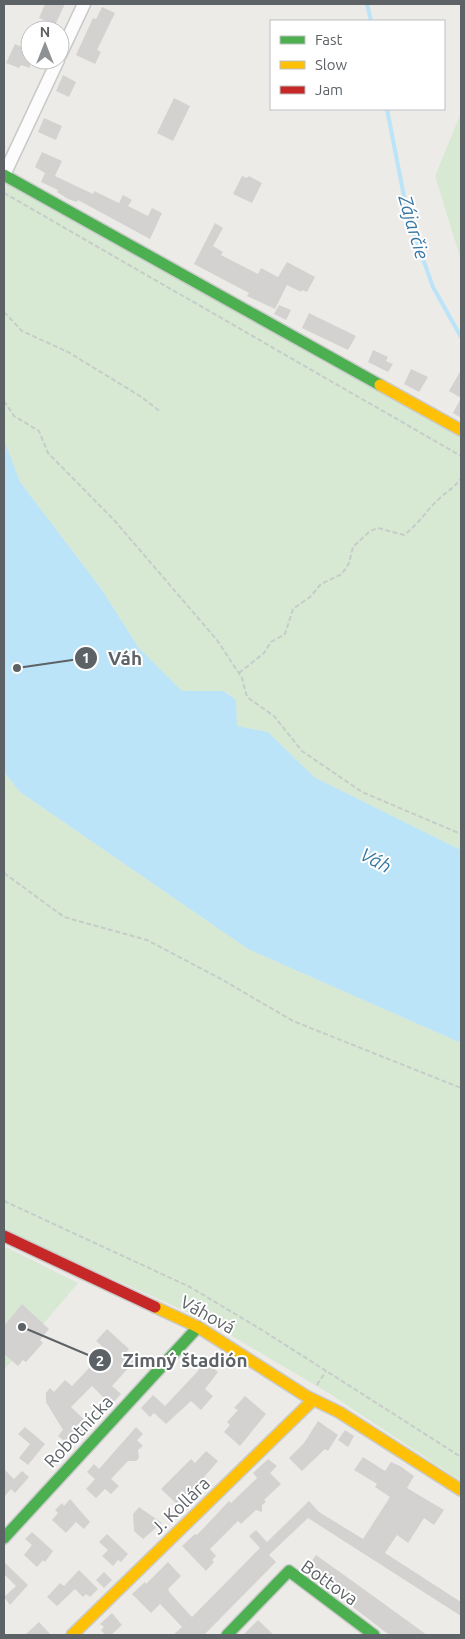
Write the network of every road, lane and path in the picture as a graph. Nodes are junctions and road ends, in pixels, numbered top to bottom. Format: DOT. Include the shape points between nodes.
graph roads {
  1 [pos="84,4"];
  2 [pos="70,34"];
  3 [pos="53,70"];
  4 [pos="4,175"];
  5 [pos="4,193"];
  6 [pos="4,312"];
  7 [pos="4,401"];
  8 [pos="161,412"];
  9 [pos="461,430"];
  10 [pos="461,456"];
  11 [pos="461,478"];
  12 [pos="239,673"];
  13 [pos="461,834"];
  14 [pos="4,873"];
  15 [pos="461,1088"];
  16 [pos="4,1201"];
  17 [pos="4,1236"];
  18 [pos="198,1327"];
  19 [pos="313,1400"];
  20 [pos="461,1457"];
  21 [pos="461,1490"];
  22 [pos="4,1538"];
  23 [pos="72,1635"];
  24 [pos="227,1635"];
  25 [pos="374,1635"];
  1 -- 2 [label="street"];
  3 -- 4 [label="street"];
  4 -- 9 [label="street"];
  5 -- 10 [label="path"];
  6 -- 8 [label="path" via="22,331 68,352"];
  7 -- 12 [label="path" via="14,416 39,431 48,453 114,520 217,640"];
  11 -- 12 [label="path" via="455,488 404,534 378,528 370,531 353,547 342,574 321,584 293,609 285,634 271,642 264,653"];
  12 -- 13 [label="path" via="247,697 274,716 302,751 362,792"];
  14 -- 15 [label="path" via="64,917 147,940 293,1021"];
  16 -- 20 [label="path" via="190,1287"];
  17 -- 18 [label="street, Váhová"];
  18 -- 19 [label="street, Váhová"];
  18 -- 22 [label="street, Robotnícka"];
  19 -- 21 [label="street, Váhová" via="339,1412"];
  19 -- 23 [label="street, J. Kollára"];
  24 -- 25 [label="street, Bottova" via="289,1571"];
}
